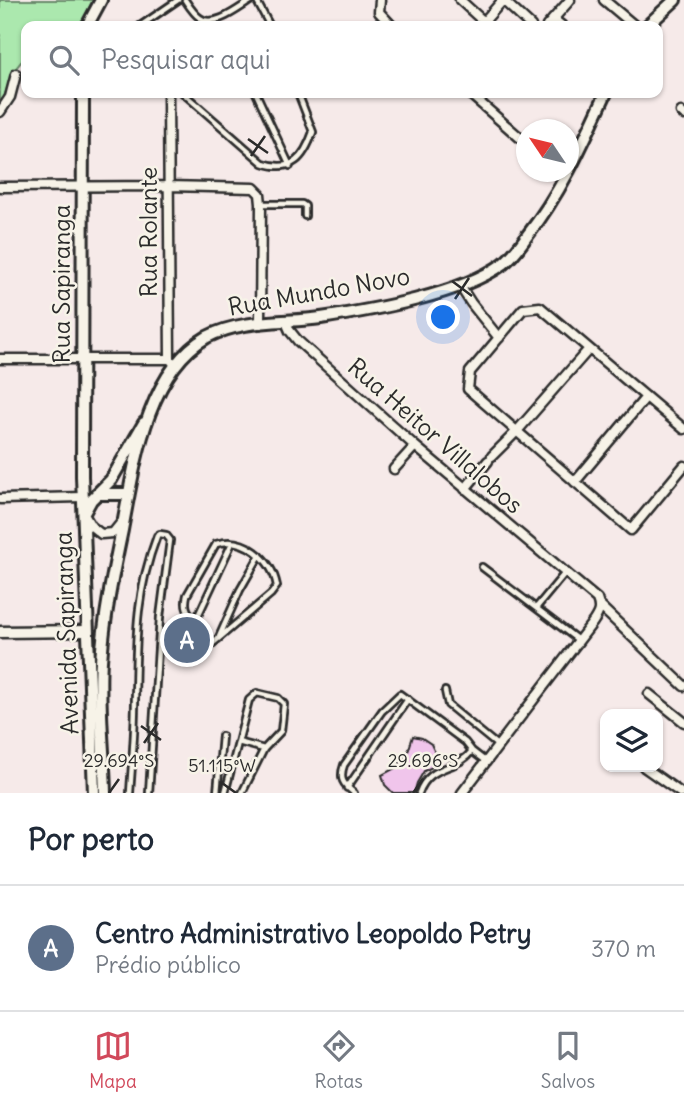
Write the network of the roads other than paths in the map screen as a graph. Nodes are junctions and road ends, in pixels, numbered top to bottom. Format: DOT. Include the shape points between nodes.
graph roads {
  1 [pos="101,0"];
  2 [pos="178,0"];
  3 [pos="184,0"];
  4 [pos="254,0"];
  5 [pos="380,0"];
  6 [pos="460,0"];
  7 [pos="503,0"];
  8 [pos="570,0"];
  9 [pos="604,0"];
  10 [pos="675,0"];
  11 [pos="90,21"];
  12 [pos="147,21"];
  13 [pos="205,21"];
  14 [pos="213,21"];
  15 [pos="267,21"];
  16 [pos="388,21"];
  17 [pos="479,21"];
  18 [pos="485,21"];
  19 [pos="526,21"];
  20 [pos="552,21"];
  21 [pos="629,21"];
  22 [pos="652,21"];
  23 [pos="16,74"];
  24 [pos="83,98"];
  25 [pos="168,98"];
  26 [pos="189,98"];
  27 [pos="258,98"];
  28 [pos="300,98"];
  29 [pos="474,98"];
  30 [pos="603,98"];
  31 [pos="0,112"];
  32 [pos="516,134"];
  33 [pos="579,143"];
  34 [pos="290,166"];
  35 [pos="558,182"];
  36 [pos="83,186"];
  37 [pos="168,186"];
  38 [pos="0,187"];
  39 [pos="261,204"];
  40 [pos="305,216"];
  41 [pos="460,286"];
  42 [pos="286,323"];
  43 [pos="260,324"];
  44 [pos="499,338"];
  45 [pos="589,349"];
  46 [pos="83,357"];
  47 [pos="0,359"];
  48 [pos="172,362"];
  49 [pos="646,397"];
  50 [pos="148,418"];
  51 [pos="684,429"];
  52 [pos="518,430"];
  53 [pos="415,446"];
  54 [pos="684,466"];
  55 [pos="394,469"];
  56 [pos="82,476"];
  57 [pos="575,482"];
  58 [pos="465,489"];
  59 [pos="97,494"];
  60 [pos="127,494"];
  61 [pos="83,497"];
  62 [pos="0,499"];
  63 [pos="84,513"];
  64 [pos="124,516"];
  65 [pos="232,543"];
  66 [pos="260,555"];
  67 [pos="482,567"];
  68 [pos="565,573"];
  69 [pos="600,606"];
  70 [pos="536,608"];
  71 [pos="196,620"];
  72 [pos="87,631"];
  73 [pos="0,632"];
  74 [pos="219,638"];
  75 [pos="579,640"];
  76 [pos="194,647"];
  77 [pos="198,656"];
  78 [pos="684,686"];
  79 [pos="445,691"];
  80 [pos="649,694"];
  81 [pos="408,699"];
  82 [pos="684,722"];
  83 [pos="222,736"];
  84 [pos="238,742"];
  85 [pos="498,746"];
  86 [pos="264,748"];
  87 [pos="472,751"];
  88 [pos="485,761"];
  89 [pos="651,772"];
  90 [pos="347,788"];
  91 [pos="94,793"];
  92 [pos="106,793"];
  93 [pos="130,793"];
  94 [pos="149,793"];
  95 [pos="217,793"];
  96 [pos="225,793"];
  97 [pos="242,793"];
  98 [pos="354,793"];
  99 [pos="419,793"];
  100 [pos="462,793"];
  101 [pos="681,793"];
  1 -- 11 [label="main road"];
  2 -- 12 [label="lane"];
  3 -- 13 [label="lane"];
  4 -- 14 [label="lane"];
  4 -- 15 [label="lane"];
  5 -- 16 [label="street" via="379,12"];
  6 -- 17 [label="street"];
  7 -- 18 [label="street"];
  7 -- 19 [label="street"];
  8 -- 20 [label="street"];
  9 -- 21 [label="street"];
  10 -- 22 [label="main road"];
  23 -- 31 [label="street"];
  24 -- 36 [label="main road, Rua Sapiranga"];
  25 -- 37 [label="street, Rua Rolante"];
  26 -- 34 [label="lane" via="263,163 276,168"];
  27 -- 34 [label="lane"];
  28 -- 34 [label="lane" via="313,132 307,149"];
  29 -- 32 [label="street"];
  30 -- 33 [label="main road, Rua Mundo Novo"];
  35 -- 41 [label="main road, Rua Mundo Novo" via="533,228 508,259"];
  36 -- 37 [label="street"];
  36 -- 38 [label="street"];
  36 -- 46 [label="main road, Rua Sapiranga"];
  37 -- 39 [label="street" via="254,188"];
  37 -- 48 [label="street, Rua Rolante"];
  39 -- 40 [label="lane" via="302,204"];
  39 -- 43 [label="street"];
  41 -- 42 [label="main road, Rua Mundo Novo" via="365,311"];
  41 -- 44 [label="street"];
  42 -- 43 [label="main road, Rua Mundo Novo"];
  42 -- 53 [label="street, Rua Heitor Villalobos" via="298,341"];
  43 -- 48 [label="main road, Rua Mundo Novo" via="218,332"];
  44 -- 45 [label="street" via="523,309 540,307"];
  44 -- 52 [label="street" via="470,372 468,389"];
  45 -- 49 [label="street"];
  45 -- 52 [label="street"];
  46 -- 47 [label="street"];
  46 -- 48 [label="street"];
  46 -- 56 [label="main road, Rua Sapiranga"];
  48 -- 50 [label="main road, Rua Mundo Novo"];
  49 -- 51 [label="street"];
  49 -- 57 [label="street"];
  50 -- 59 [label="main road, Rua Mundo Novo" via="114,475"];
  50 -- 60 [label="main road, Rua Mundo Novo"];
  52 -- 57 [label="street"];
  52 -- 58 [label="street"];
  53 -- 55 [label="street"];
  53 -- 58 [label="street, Rua Heitor Villalobos"];
  54 -- 57 [label="street" via="631,530"];
  56 -- 59 [label="main road"];
  56 -- 61 [label="main road, Rua Sapiranga"];
  58 -- 68 [label="street, Rua Heitor Villalobos"];
  59 -- 60 [label="main road"];
  59 -- 63 [label="main road"];
  60 -- 64 [label="main road, Avenida Sapiranga"];
  61 -- 62 [label="street"];
  61 -- 63 [label="main road, Rua Sapiranga"];
  63 -- 64 [label="street" via="91,526 105,535 113,533"];
  63 -- 72 [label="main road, Avenida Sapiranga"];
  64 -- 92 [label="main road, Avenida Sapiranga" via="101,664"];
  65 -- 66 [label="lane"];
  65 -- 71 [label="lane"];
  65 -- 71 [label="lane" via="216,544 187,595 188,613"];
  66 -- 74 [label="lane"];
  66 -- 74 [label="lane" via="275,574 277,586"];
  67 -- 70 [label="lane"];
  68 -- 69 [label="street, Rua Heitor Villalobos"];
  68 -- 70 [label="lane"];
  69 -- 75 [label="street"];
  69 -- 78 [label="street, Rua Heitor Villalobos"];
  70 -- 75 [label="lane"];
  71 -- 76 [label="lane"];
  72 -- 73 [label="street"];
  72 -- 91 [label="main road, Avenida Sapiranga"];
  74 -- 77 [label="lane"];
  75 -- 85 [label="street"];
  79 -- 85 [label="lane" via="448,705"];
  80 -- 82 [label="street"];
  81 -- 87 [label="lane"];
  81 -- 90 [label="lane"];
  81 -- 90 [label="lane" via="400,694 389,702 344,765 342,779"];
  83 -- 95 [label="lane"];
  84 -- 86 [label="lane"];
  84 -- 86 [label="lane" via="252,696 278,698 284,704 281,731"];
  84 -- 96 [label="lane"];
  85 -- 88 [label="street"];
  86 -- 97 [label="lane"];
  87 -- 88 [label="lane"];
  87 -- 99 [label="lane" via="431,774"];
  88 -- 100 [label="street"];
  89 -- 101 [label="street"];
  90 -- 98 [label="lane"];
  93 -- 94 [label="lane" via="136,625 147,562 160,534 170,540"];
}
